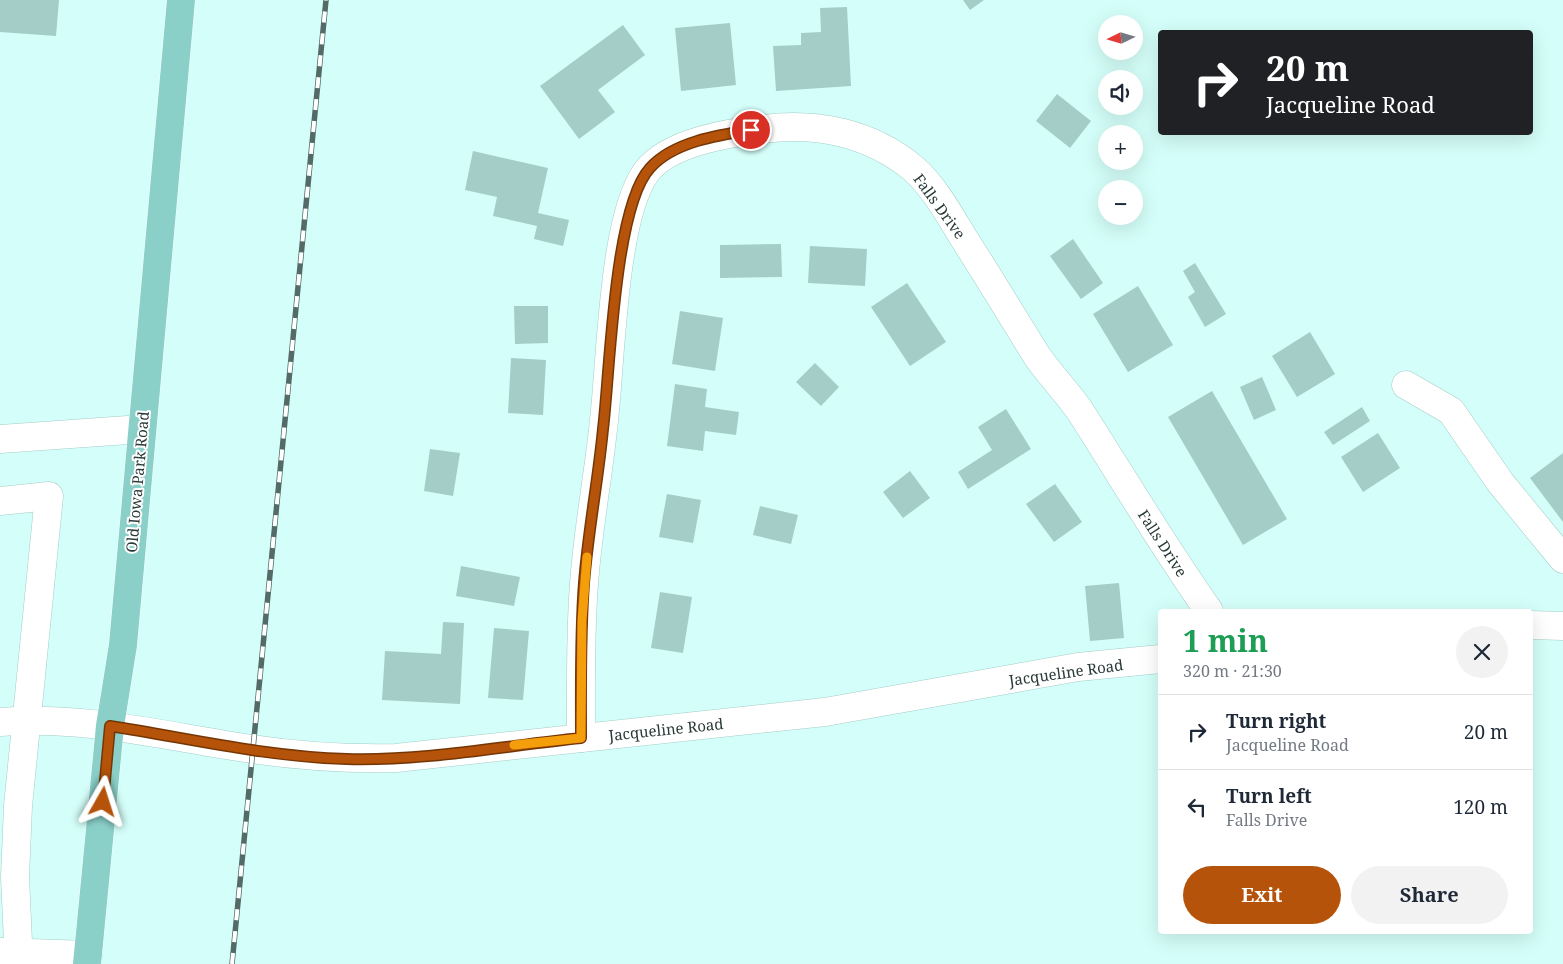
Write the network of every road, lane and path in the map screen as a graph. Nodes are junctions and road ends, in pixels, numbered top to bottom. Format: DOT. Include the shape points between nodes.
graph roads {
  1 [pos="181,0"];
  2 [pos="1406,385"];
  3 [pos="142,429"];
  4 [pos="0,439"];
  5 [pos="0,501"];
  6 [pos="1563,559"];
  7 [pos="1208,609"];
  8 [pos="1533,625"];
  9 [pos="1563,626"];
  10 [pos="1158,660"];
  11 [pos="27,720"];
  12 [pos="0,722"];
  13 [pos="110,726"];
  14 [pos="581,738"];
  15 [pos="13,956"];
  16 [pos="88,960"];
  1 -- 3 [label="main road, Old Iowa Park Road"];
  2 -- 6 [label="street" via="1451,411 1500,482"];
  3 -- 4 [label="street"];
  3 -- 13 [label="main road, Old Iowa Park Road" via="123,645"];
  5 -- 11 [label="street" via="49,496"];
  7 -- 14 [label="street, Falls Drive" via="1077,408 1039,359 953,220 914,169 862,138 833,130 806,126 719,135 661,158 649,168 630,208 620,258 584,582"];
  8 -- 9 [label="street"];
  10 -- 14 [label="street, Jacqueline Road" via="1078,667 825,712"];
  11 -- 12 [label="street, Jacqueline Road"];
  11 -- 13 [label="street, Jacqueline Road"];
  11 -- 15 [label="street" via="18,806"];
  13 -- 14 [label="street, Jacqueline Road" via="253,749 345,759 396,758"];
  13 -- 16 [label="main road, Old Iowa Park Road"];
  15 -- 16 [label="street"];
}
